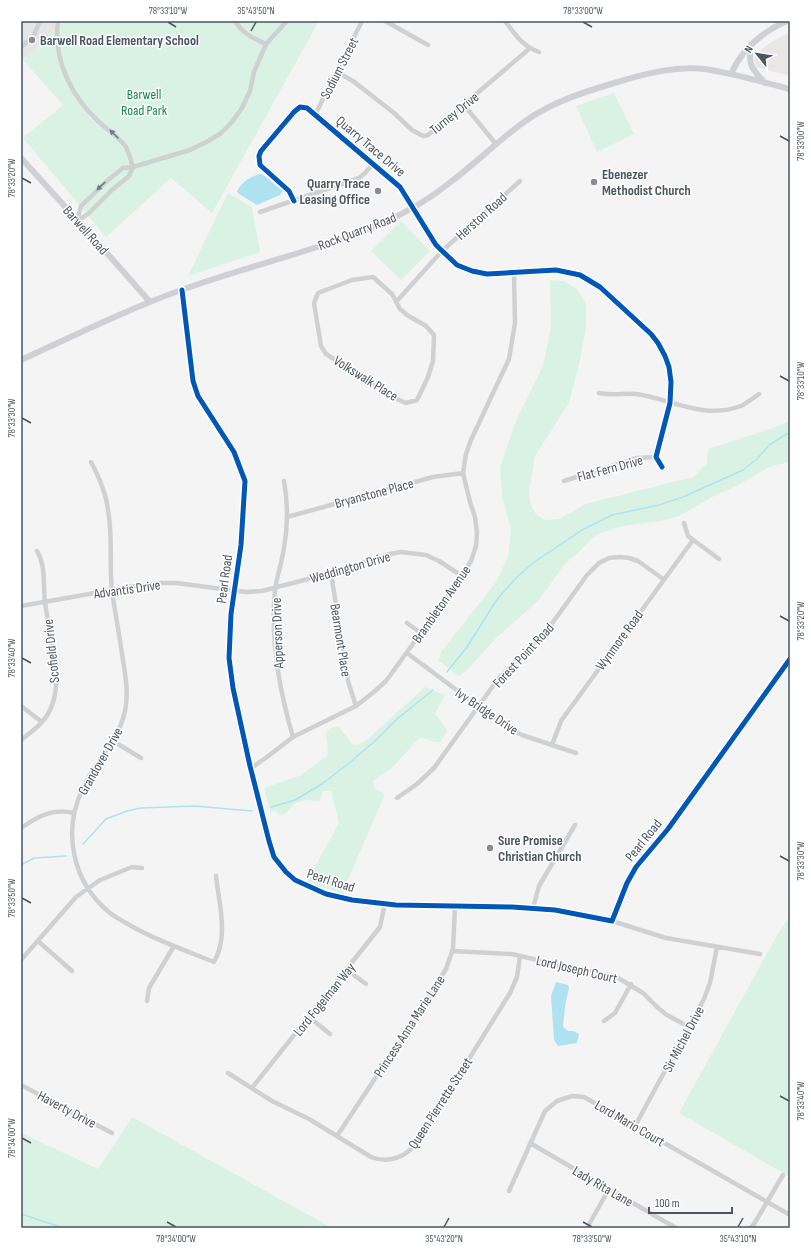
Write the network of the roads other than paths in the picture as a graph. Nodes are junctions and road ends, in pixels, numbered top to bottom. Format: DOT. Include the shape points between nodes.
graph roads {
  1 [pos="40,21"];
  2 [pos="58,21"];
  3 [pos="235,21"];
  4 [pos="287,21"];
  5 [pos="362,21"];
  6 [pos="385,21"];
  7 [pos="506,21"];
  8 [pos="787,21"];
  9 [pos="266,44"];
  10 [pos="751,44"];
  11 [pos="428,45"];
  12 [pos="21,47"];
  13 [pos="529,48"];
  14 [pos="539,52"];
  15 [pos="337,72"];
  16 [pos="731,74"];
  17 [pos="765,83"];
  18 [pos="790,89"];
  19 [pos="464,106"];
  20 [pos="315,114"];
  21 [pos="496,144"];
  22 [pos="21,158"];
  23 [pos="373,164"];
  24 [pos="133,167"];
  25 [pos="520,182"];
  26 [pos="294,200"];
  27 [pos="413,208"];
  28 [pos="260,212"];
  29 [pos="77,220"];
  30 [pos="442,251"];
  31 [pos="514,273"];
  32 [pos="182,290"];
  33 [pos="150,302"];
  34 [pos="396,302"];
  35 [pos="21,360"];
  36 [pos="599,393"];
  37 [pos="759,394"];
  38 [pos="670,403"];
  39 [pos="656,457"];
  40 [pos="91,462"];
  41 [pos="662,467"];
  42 [pos="463,474"];
  43 [pos="284,481"];
  44 [pos="564,481"];
  45 [pos="287,517"];
  46 [pos="684,523"];
  47 [pos="692,540"];
  48 [pos="37,551"];
  49 [pos="719,559"];
  50 [pos="331,573"];
  51 [pos="462,576"];
  52 [pos="663,579"];
  53 [pos="276,588"];
  54 [pos="112,590"];
  55 [pos="234,590"];
  56 [pos="45,602"];
  57 [pos="21,606"];
  58 [pos="406,623"];
  59 [pos="420,633"];
  60 [pos="407,653"];
  61 [pos="790,659"];
  62 [pos="21,706"];
  63 [pos="356,706"];
  64 [pos="478,706"];
  65 [pos="42,722"];
  66 [pos="293,737"];
  67 [pos="21,740"];
  68 [pos="113,740"];
  69 [pos="552,745"];
  70 [pos="576,753"];
  71 [pos="141,758"];
  72 [pos="251,768"];
  73 [pos="397,798"];
  74 [pos="74,813"];
  75 [pos="575,825"];
  76 [pos="21,828"];
  77 [pos="142,868"];
  78 [pos="216,876"];
  79 [pos="88,888"];
  80 [pos="385,903"];
  81 [pos="455,906"];
  82 [pos="533,908"];
  83 [pos="612,921"];
  84 [pos="38,941"];
  85 [pos="174,946"];
  86 [pos="717,947"];
  87 [pos="452,951"];
  88 [pos="760,954"];
  89 [pos="520,956"];
  90 [pos="21,960"];
  91 [pos="347,970"];
  92 [pos="72,971"];
  93 [pos="366,984"];
  94 [pos="631,984"];
  95 [pos="147,1001"];
  96 [pos="309,1017"];
  97 [pos="604,1021"];
  98 [pos="689,1028"];
  99 [pos="330,1034"];
  100 [pos="228,1073"];
  101 [pos="21,1086"];
  102 [pos="252,1088"];
  103 [pos="635,1126"];
  104 [pos="112,1133"];
  105 [pos="337,1136"];
  106 [pos="530,1143"];
  107 [pos="783,1175"];
  108 [pos="609,1189"];
  109 [pos="510,1191"];
  110 [pos="767,1202"];
  111 [pos="790,1215"];
  112 [pos="587,1228"];
  113 [pos="676,1228"];
  114 [pos="750,1228"];
  1 -- 12 [label="street" via="34,35"];
  24 -- 2 [label="street, one-way" via="126,148 74,93 58,54"];
  3 -- 9 [label="street" via="241,31"];
  4 -- 9 [label="street"];
  5 -- 15 [label="street, Sodium Street"];
  6 -- 11 [label="street"];
  7 -- 13 [label="street" via="521,42"];
  8 -- 10 [label="main road" via="769,30"];
  9 -- 24 [label="street" via="242,108 221,133 190,150"];
  10 -- 16 [label="main road"];
  10 -- 17 [label="main road" via="750,64"];
  13 -- 14 [label="street"];
  13 -- 19 [label="street, Turney Drive"];
  15 -- 19 [label="street, Turney Drive" via="353,81 422,136 428,135"];
  15 -- 20 [label="street, Sodium Street"];
  16 -- 17 [label="main road, Rock Quarry Road"];
  16 -- 21 [label="main road, Rock Quarry Road" via="703,69 670,70 644,74 598,87 540,111"];
  17 -- 18 [label="main road, Rock Quarry Road"];
  19 -- 21 [label="street"];
  20 -- 23 [label="street, Quarry Trace Drive"];
  20 -- 26 [label="street, Quarry Trace Drive" via="307,108 300,108 294,112 259,156 260,165 289,191"];
  21 -- 27 [label="main road, Rock Quarry Road" via="453,181"];
  22 -- 29 [label="main road, Barwell Road"];
  23 -- 26 [label="street" via="359,178"];
  23 -- 27 [label="street, Quarry Trace Drive" via="400,187"];
  24 -- 29 [label="street" via="129,176 88,214"];
  24 -- 29 [label="street, one-way" via="123,168 91,195 81,206"];
  25 -- 30 [label="street, Herston Road"];
  26 -- 28 [label="street"];
  27 -- 30 [label="street, Quarry Trace Drive"];
  27 -- 32 [label="main road, Rock Quarry Road" via="323,245"];
  29 -- 33 [label="main road, Barwell Road"];
  30 -- 31 [label="street, Quarry Trace Drive" via="457,265 472,271 487,274"];
  30 -- 34 [label="street, Herston Road"];
  31 -- 38 [label="street, Quarry Trace Drive" via="556,270 580,275 600,287 658,343 669,367"];
  31 -- 42 [label="street, Brambleton Avenue" via="515,323 509,359 471,440"];
  32 -- 33 [label="main road, Rock Quarry Road"];
  32 -- 55 [label="street, Pearl Road" via="193,381 198,396 234,452 245,481 241,545"];
  33 -- 35 [label="main road, Rock Quarry Road"];
  34 -- 34 [label="street, Volkswalk Place" via="392,294 373,277 352,280 318,293 314,303 321,346 326,354 406,403 417,400 428,377 433,361 434,335 426,326 400,309"];
  36 -- 38 [label="street" via="636,394"];
  37 -- 38 [label="street" via="742,406 720,411 702,411"];
  38 -- 39 [label="street, Quarry Trace Drive"];
  39 -- 41 [label="street"];
  39 -- 44 [label="street, Flat Fern Drive" via="637,458"];
  40 -- 54 [label="street, Grandover Drive" via="100,480 109,512"];
  42 -- 45 [label="street, Bryanstone Place" via="433,477"];
  42 -- 51 [label="street, Brambleton Avenue" via="477,533 471,561"];
  43 -- 45 [label="street, Apperson Drive"];
  45 -- 53 [label="street, Apperson Drive"];
  46 -- 47 [label="street"];
  47 -- 49 [label="street"];
  47 -- 52 [label="street, Wynmore Road"];
  48 -- 56 [label="street, Scofield Drive" via="43,564"];
  50 -- 51 [label="street, Weddington Drive" via="401,552 426,555"];
  50 -- 53 [label="street, Weddington Drive"];
  50 -- 63 [label="street, Bearmont Place" via="348,681"];
  51 -- 59 [label="street, Brambleton Avenue"];
  52 -- 64 [label="street, Forest Point Road" via="638,561 629,558 609,558 599,562 548,629 498,679"];
  52 -- 69 [label="street, Wynmore Road" via="566,714"];
  53 -- 55 [label="street, Weddington Drive" via="250,592"];
  53 -- 66 [label="street, Apperson Drive" via="273,616 275,657 282,700"];
  54 -- 55 [label="street, Advantis Drive" via="176,583"];
  54 -- 56 [label="street, Advantis Drive"];
  54 -- 68 [label="street, Grandover Drive" via="127,697 121,726"];
  55 -- 72 [label="street, Pearl Road" via="230,658"];
  56 -- 57 [label="street, Advantis Drive"];
  56 -- 65 [label="street, Scofield Drive" via="57,684 52,705"];
  58 -- 59 [label="street"];
  59 -- 60 [label="street, Brambleton Avenue"];
  60 -- 63 [label="street, Brambleton Avenue" via="386,681"];
  60 -- 64 [label="street, Ivy Bridge Drive"];
  61 -- 83 [label="street, Pearl Road" via="668,829 636,867 627,882"];
  62 -- 65 [label="street"];
  63 -- 66 [label="street, Brambleton Avenue"];
  64 -- 69 [label="street, Ivy Bridge Drive" via="512,730"];
  64 -- 73 [label="street, Forest Point Road" via="434,768"];
  65 -- 67 [label="street, Scofield Drive"];
  66 -- 72 [label="street, Brambleton Avenue"];
  68 -- 71 [label="street"];
  68 -- 74 [label="street, Grandover Drive" via="89,776"];
  69 -- 70 [label="street, Ivy Bridge Drive"];
  72 -- 80 [label="street, Pearl Road" via="274,857 286,872 295,880 326,894 352,900"];
  74 -- 76 [label="street" via="58,811"];
  74 -- 79 [label="street, Grandover Drive" via="72,843 76,863"];
  75 -- 82 [label="street" via="539,886"];
  77 -- 79 [label="street" via="132,867 100,880"];
  78 -- 85 [label="street, Grandover Drive" via="222,932 221,946 214,962"];
  79 -- 84 [label="street" via="76,897"];
  79 -- 85 [label="street, Grandover Drive" via="111,914 137,930"];
  80 -- 81 [label="street, Pearl Road"];
  80 -- 91 [label="street, Lord Fogelman Way" via="380,927"];
  81 -- 82 [label="street, Pearl Road"];
  81 -- 87 [label="street, Princess Anna Marie Lane"];
  82 -- 83 [label="street, Pearl Road"];
  83 -- 86 [label="street, Pearl Road" via="666,938"];
  84 -- 90 [label="street"];
  84 -- 92 [label="street"];
  85 -- 95 [label="street" via="149,988"];
  86 -- 88 [label="street, Pearl Road"];
  86 -- 98 [label="street, Sir Michel Drive" via="710,983"];
  87 -- 89 [label="street, Lord Joseph Court"];
  87 -- 105 [label="street, Princess Anna Marie Lane" via="443,975"];
  89 -- 94 [label="street, Lord Joseph Court" via="615,976"];
  89 -- 105 [label="street, Queen Pierrette Street" via="517,977 510,993 410,1150 396,1158 378,1159"];
  91 -- 93 [label="street"];
  91 -- 96 [label="street, Lord Fogelman Way"];
  94 -- 97 [label="street" via="615,1013"];
  94 -- 98 [label="street, Lord Joseph Court" via="667,1015"];
  96 -- 99 [label="street"];
  96 -- 102 [label="street, Lord Fogelman Way"];
  98 -- 103 [label="street, Sir Michel Drive"];
  100 -- 102 [label="street, Queen Pierrette Street"];
  101 -- 104 [label="street, Haverty Drive"];
  102 -- 105 [label="street, Queen Pierrette Street"];
  103 -- 106 [label="street, Lord Mario Court" via="584,1097 572,1096 557,1101 545,1111"];
  103 -- 110 [label="street, Lord Mario Court"];
  106 -- 108 [label="street, Lady Rita Lane"];
  106 -- 109 [label="street, Lord Mario Court"];
  107 -- 110 [label="street"];
  108 -- 112 [label="street"];
  108 -- 113 [label="street, Lady Rita Lane"];
  110 -- 111 [label="street, Lord Mario Court"];
  110 -- 114 [label="street"];
}
